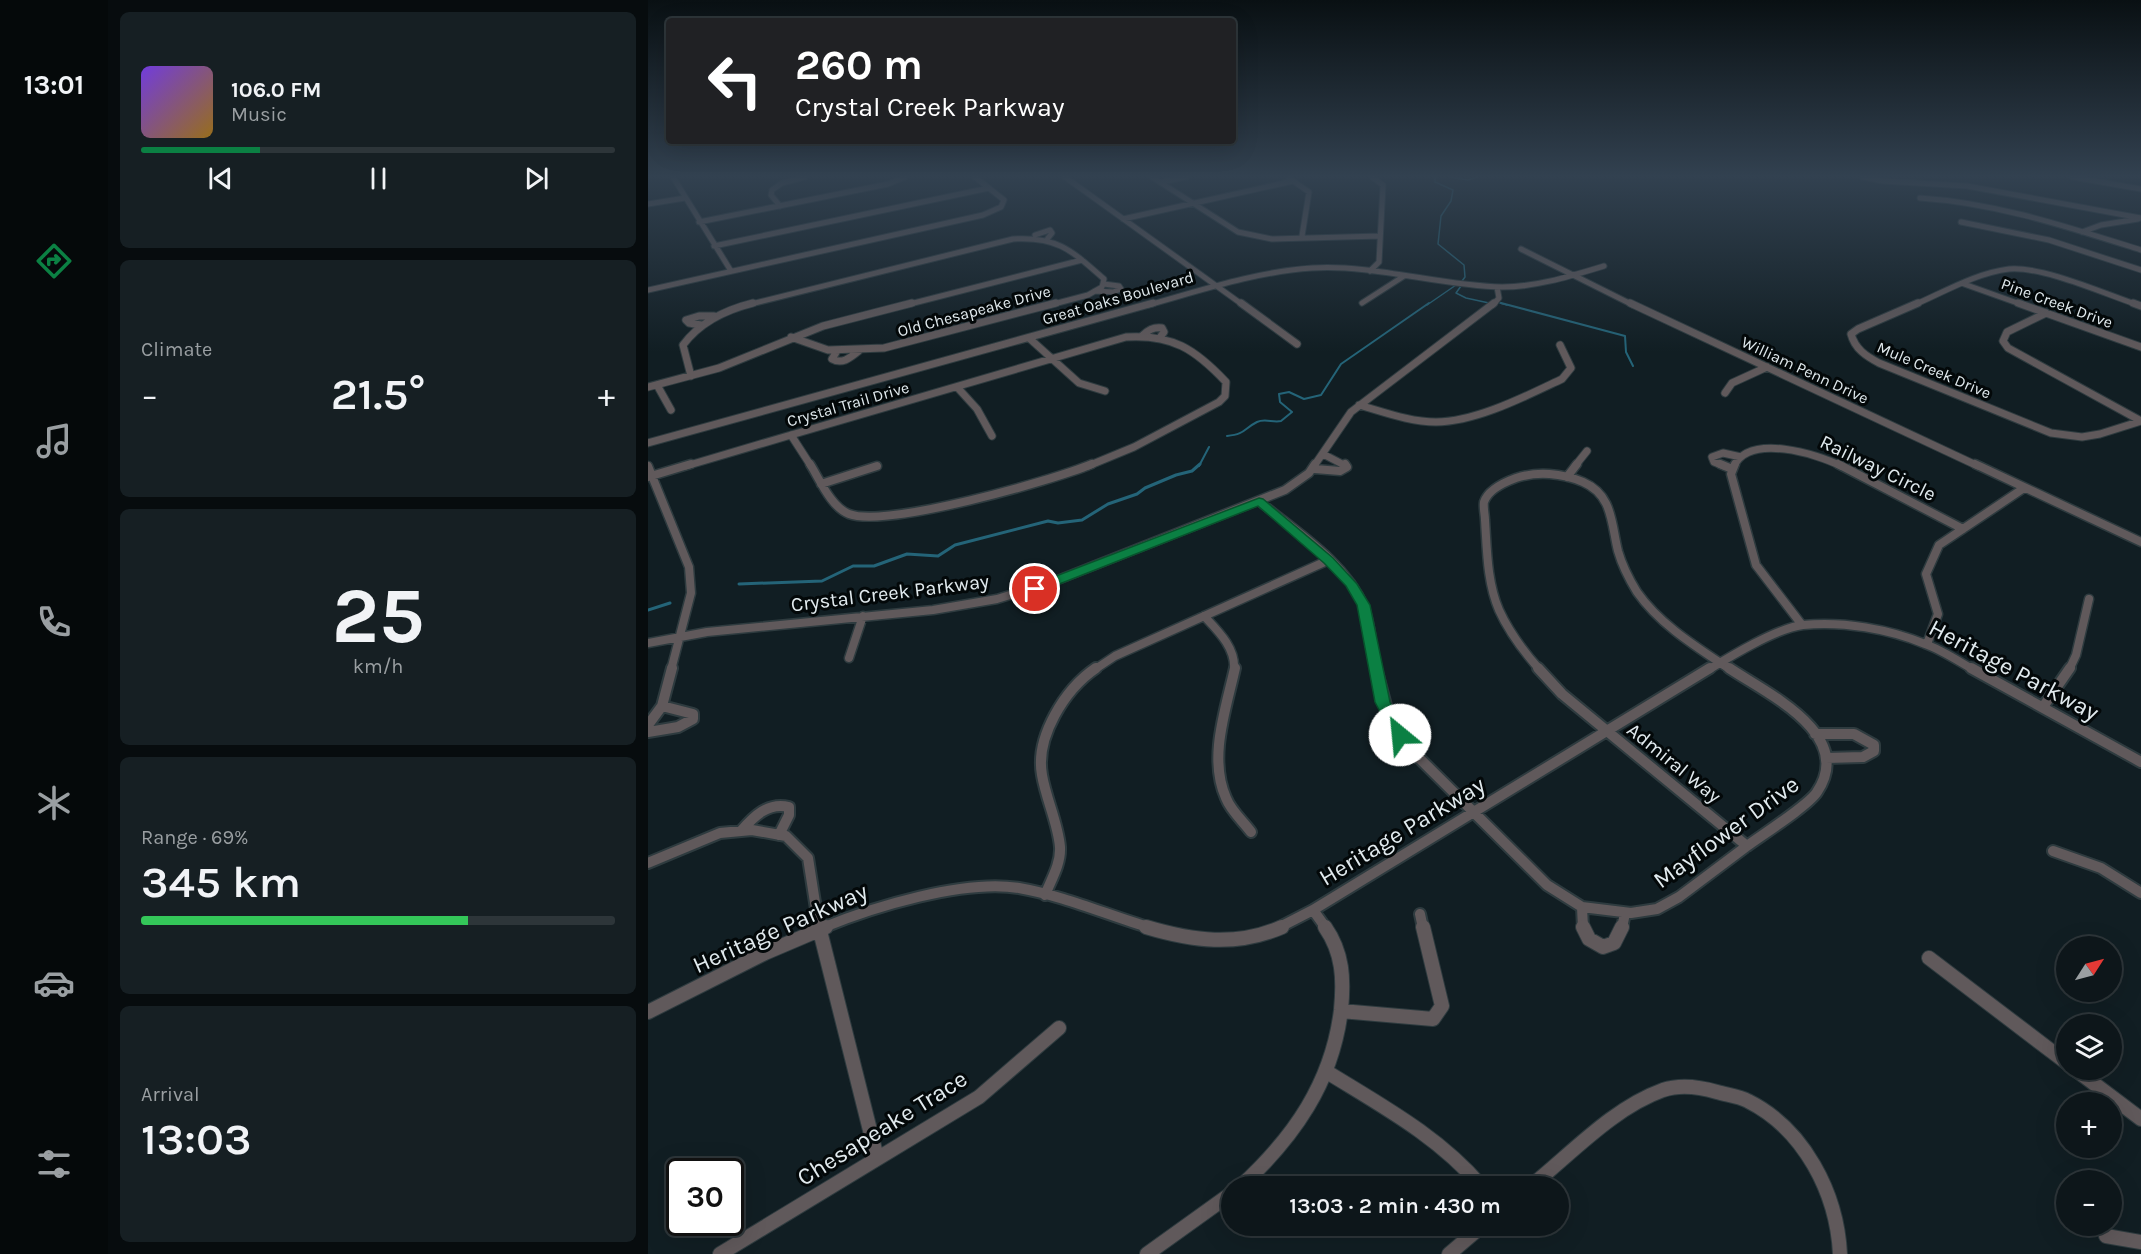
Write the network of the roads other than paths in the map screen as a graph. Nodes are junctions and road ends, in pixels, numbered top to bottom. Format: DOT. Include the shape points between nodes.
graph roads {
  1 [pos="707,236"];
  2 [pos="764,236"];
  3 [pos="887,236"];
  4 [pos="1147,236"];
  5 [pos="1248,236"];
  6 [pos="1302,236"];
  7 [pos="1380,236"];
  8 [pos="2027,236"];
  9 [pos="2094,236"];
  10 [pos="714,246"];
  11 [pos="1521,249"];
  12 [pos="2141,250"];
  13 [pos="1082,260"];
  14 [pos="1604,266"];
  15 [pos="2141,270"];
  16 [pos="1370,271"];
  17 [pos="731,272"];
  18 [pos="1404,276"];
  19 [pos="1574,276"];
  20 [pos="1104,284"];
  21 [pos="1964,284"];
  22 [pos="1216,285"];
  23 [pos="1497,287"];
  24 [pos="648,290"];
  25 [pos="1094,291"];
  26 [pos="1362,303"];
  27 [pos="2141,306"];
  28 [pos="2046,313"];
  29 [pos="716,316"];
  30 [pos="701,325"];
  31 [pos="790,337"];
  32 [pos="1029,338"];
  33 [pos="1297,344"];
  34 [pos="1560,345"];
  35 [pos="2141,347"];
  36 [pos="860,350"];
  37 [pos="837,351"];
  38 [pos="1052,359"];
  39 [pos="1767,368"];
  40 [pos="692,376"];
  41 [pos="657,385"];
  42 [pos="648,387"];
  43 [pos="957,387"];
  44 [pos="1105,391"];
  45 [pos="1725,393"];
  46 [pos="1359,405"];
  47 [pos="671,410"];
  48 [pos="2141,421"];
  49 [pos="791,435"];
  50 [pos="992,436"];
  51 [pos="648,443"];
  52 [pos="1587,451"];
  53 [pos="1323,454"];
  54 [pos="1741,456"];
  55 [pos="648,466"];
  56 [pos="877,466"];
  57 [pos="1732,468"];
  58 [pos="1315,469"];
  59 [pos="650,477"];
  60 [pos="1568,477"];
  61 [pos="821,484"];
  62 [pos="2024,488"];
  63 [pos="1259,501"];
  64 [pos="1963,529"];
  65 [pos="2141,542"];
  66 [pos="1329,560"];
  67 [pos="2089,599"];
  68 [pos="1204,615"];
  69 [pos="863,616"];
  70 [pos="1802,625"];
  71 [pos="681,635"];
  72 [pos="648,643"];
  73 [pos="1928,644"];
  74 [pos="849,658"];
  75 [pos="1721,662"];
  76 [pos="662,706"];
  77 [pos="2043,706"];
  78 [pos="648,725"];
  79 [pos="648,732"];
  80 [pos="1607,732"];
  81 [pos="1815,734"];
  82 [pos="1826,758"];
  83 [pos="2141,762"];
  84 [pos="1473,813"];
  85 [pos="741,831"];
  86 [pos="1251,832"];
  87 [pos="779,835"];
  88 [pos="1747,846"];
  89 [pos="2053,851"];
  90 [pos="648,863"];
  91 [pos="2141,893"];
  92 [pos="1045,895"];
  93 [pos="1582,907"];
  94 [pos="1313,910"];
  95 [pos="1625,913"];
  96 [pos="1420,914"];
  97 [pos="819,928"];
  98 [pos="1929,958"];
  99 [pos="1341,1011"];
  100 [pos="648,1012"];
  101 [pos="1059,1028"];
  102 [pos="2056,1055"];
  103 [pos="1327,1072"];
  104 [pos="2089,1080"];
  105 [pos="2141,1119"];
  106 [pos="877,1158"];
  107 [pos="1252,1176"];
  108 [pos="1472,1176"];
  109 [pos="1544,1176"];
  110 [pos="1221,1201"];
  111 [pos="1470,1236"];
  112 [pos="2106,1236"];
  113 [pos="2141,1242"];
  114 [pos="720,1254"];
  115 [pos="1147,1254"];
  116 [pos="1449,1254"];
  117 [pos="1840,1254"];
  1 -- 10 [label="street"];
  2 -- 10 [label="street"];
  3 -- 17 [label="street"];
  4 -- 22 [label="street"];
  5 -- 6 [label="street"];
  6 -- 7 [label="street"];
  7 -- 16 [label="street" via="1379,262"];
  8 -- 15 [label="street"];
  9 -- 12 [label="street"];
  10 -- 17 [label="street"];
  11 -- 19 [label="street, William Penn Drive"];
  13 -- 20 [label="street, Old Chesapeake Drive" via="1104,279"];
  13 -- 29 [label="street, Old Chesapeake Drive" via="1048,238 1013,239 767,298"];
  13 -- 31 [label="street"];
  14 -- 19 [label="street, Great Oaks Boulevard"];
  16 -- 18 [label="street, Great Oaks Boulevard"];
  16 -- 22 [label="street, Great Oaks Boulevard" via="1281,271"];
  17 -- 24 [label="street"];
  18 -- 23 [label="street, Great Oaks Boulevard"];
  18 -- 26 [label="street"];
  19 -- 23 [label="street, Great Oaks Boulevard" via="1541,284"];
  19 -- 39 [label="street, William Penn Drive"];
  20 -- 25 [label="street, Old Chesapeake Drive"];
  20 -- 25 [label="street, Old Chesapeake Drive" via="1121,289"];
  21 -- 27 [label="street, Mule Creek Drive" via="1996,271 2025,270"];
  21 -- 28 [label="street, Pine Creek Drive"];
  21 -- 48 [label="street, Mule Creek Drive" via="1858,329 1852,333 1853,344 1879,363 2050,433 2082,437"];
  22 -- 32 [label="street, Great Oaks Boulevard"];
  22 -- 33 [label="street"];
  23 -- 46 [label="street, Crystal Creek Parkway" via="1498,298 1493,305"];
  25 -- 36 [label="street, Old Chesapeake Drive" via="904,345"];
  28 -- 35 [label="street, Pine Creek Drive"];
  28 -- 48 [label="street" via="2007,332 2003,341 2008,348"];
  29 -- 30 [label="street, Old Chesapeake Drive"];
  29 -- 30 [label="street, Old Chesapeake Drive" via="686,320"];
  30 -- 40 [label="street, Old Chesapeake Drive" via="683,345"];
  31 -- 37 [label="street, Old Chesapeake Drive"];
  31 -- 40 [label="street"];
  32 -- 38 [label="street"];
  32 -- 51 [label="street, Great Oaks Boulevard"];
  34 -- 46 [label="street" via="1571,368 1562,379 1461,419 1420,421"];
  36 -- 37 [label="street, Old Chesapeake Drive"];
  36 -- 37 [label="street, Old Chesapeake Drive" via="838,363 832,359"];
  38 -- 43 [label="street, Crystal Trail Drive"];
  38 -- 44 [label="street" via="1079,383"];
  38 -- 61 [label="street, Crystal Trail Drive" via="1114,340 1161,336 1183,344 1219,374 1227,388 1225,396 1209,409 1134,447 1026,486 893,517 868,518 845,513"];
  39 -- 45 [label="street" via="1732,383"];
  39 -- 62 [label="street, William Penn Drive"];
  40 -- 41 [label="street"];
  41 -- 42 [label="street"];
  41 -- 47 [label="street"];
  43 -- 49 [label="street, Crystal Trail Drive"];
  43 -- 50 [label="street" via="977,409"];
  46 -- 53 [label="street, Crystal Creek Parkway"];
  49 -- 59 [label="street, Crystal Trail Drive"];
  49 -- 61 [label="street"];
  52 -- 60 [label="street"];
  53 -- 58 [label="street, Crystal Creek Parkway"];
  53 -- 58 [label="street" via="1347,467 1340,471"];
  54 -- 57 [label="street"];
  54 -- 57 [label="street, Railway Circle" via="1723,453 1712,457 1714,462"];
  54 -- 64 [label="street, Railway Circle" via="1785,448 1825,458"];
  55 -- 59 [label="street"];
  56 -- 61 [label="street"];
  57 -- 70 [label="street" via="1756,565"];
  58 -- 63 [label="street, Crystal Creek Parkway" via="1291,487"];
  59 -- 71 [label="street" via="691,575"];
  60 -- 75 [label="street" via="1592,488 1608,505 1619,555 1639,595 1656,614"];
  60 -- 80 [label="street, Admiral Way" via="1529,475 1509,480 1488,494 1484,503 1490,579 1509,628 1536,667"];
  62 -- 64 [label="street"];
  62 -- 65 [label="street, William Penn Drive"];
  63 -- 66 [label="street, Mayflower Drive"];
  63 -- 69 [label="street, Crystal Creek Parkway" via="1016,594 977,604"];
  64 -- 73 [label="street" via="1939,545 1926,574 1938,614"];
  66 -- 68 [label="street"];
  66 -- 84 [label="street, Mayflower Drive" via="1364,605 1383,702 1393,724 1407,746"];
  67 -- 77 [label="street" via="2076,655 2066,676"];
  68 -- 86 [label="street" via="1234,653 1235,667 1218,755 1220,781 1226,799"];
  68 -- 92 [label="street" via="1115,656 1086,675 1052,721 1042,748 1041,773 1060,846 1059,861"];
  69 -- 71 [label="street, Crystal Creek Parkway"];
  69 -- 74 [label="street"];
  70 -- 73 [label="street, Heritage Parkway" via="1890,632"];
  70 -- 75 [label="street, Heritage Parkway"];
  71 -- 72 [label="street, Crystal Creek Parkway"];
  71 -- 76 [label="street"];
  73 -- 77 [label="street, Heritage Parkway"];
  75 -- 80 [label="street, Heritage Parkway"];
  75 -- 81 [label="street" via="1790,710"];
  76 -- 78 [label="street"];
  76 -- 79 [label="street" via="693,714 693,719 678,727"];
  77 -- 83 [label="street, Heritage Parkway"];
  80 -- 84 [label="street, Heritage Parkway"];
  80 -- 88 [label="street, Admiral Way"];
  81 -- 82 [label="street"];
  81 -- 82 [label="street" via="1857,734 1874,745 1874,751 1863,757"];
  82 -- 88 [label="street, Mayflower Drive" via="1826,774 1816,794"];
  84 -- 93 [label="street, Mayflower Drive" via="1547,885"];
  84 -- 94 [label="street, Heritage Parkway"];
  85 -- 87 [label="street"];
  85 -- 87 [label="street" via="756,814 783,804 789,807 789,815"];
  85 -- 90 [label="street" via="720,833"];
  87 -- 97 [label="street" via="786,836 808,858"];
  88 -- 95 [label="street, Mayflower Drive" via="1679,897 1657,909"];
  89 -- 91 [label="street" via="2101,868"];
  92 -- 94 [label="street, Heritage Parkway" via="1209,941 1247,939"];
  92 -- 97 [label="street, Heritage Parkway" via="1017,888 930,894 874,907"];
  93 -- 95 [label="street, Mayflower Drive"];
  93 -- 95 [label="street" via="1583,930 1589,940 1601,947 1618,939"];
  94 -- 99 [label="street" via="1336,945 1344,973"];
  96 -- 99 [label="street" via="1442,1006 1433,1018"];
  97 -- 100 [label="street, Heritage Parkway"];
  97 -- 106 [label="street"];
  98 -- 102 [label="street"];
  99 -- 103 [label="street" via="1336,1047"];
  101 -- 106 [label="street, Chesapeake Trace" via="979,1097"];
  103 -- 107 [label="street" via="1300,1124"];
  103 -- 108 [label="street" via="1452,1155"];
  104 -- 105 [label="street"];
  106 -- 114 [label="street, Chesapeake Trace"];
  109 -- 117 [label="street" via="1630,1107 1665,1089 1700,1087 1748,1101 1785,1127 1812,1161 1833,1204"];
  110 -- 115 [label="street"];
  111 -- 116 [label="street"];
  112 -- 113 [label="street"];
}
